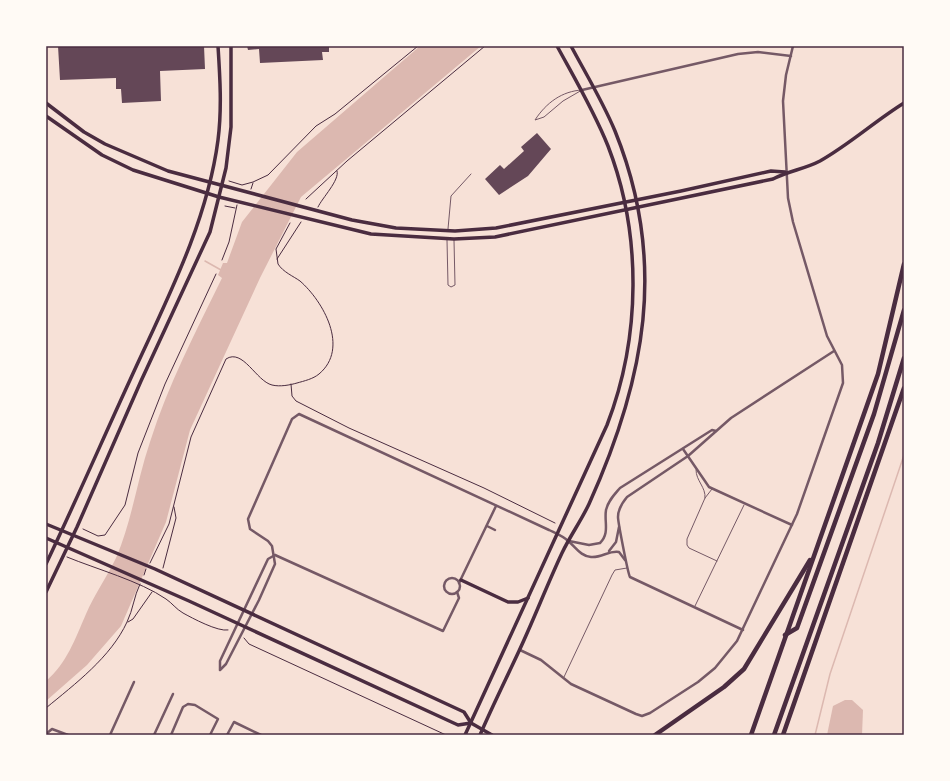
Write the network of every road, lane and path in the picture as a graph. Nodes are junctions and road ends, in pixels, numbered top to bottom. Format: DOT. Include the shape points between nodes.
graph roads {
  1 [pos="218,46"];
  2 [pos="231,46"];
  3 [pos="418,46"];
  4 [pos="485,46"];
  5 [pos="557,46"];
  6 [pos="571,46"];
  7 [pos="793,46"];
  8 [pos="791,56"];
  9 [pos="593,88"];
  10 [pos="582,90"];
  11 [pos="904,103"];
  12 [pos="46,104"];
  13 [pos="46,116"];
  14 [pos="337,171"];
  15 [pos="787,172"];
  16 [pos="471,174"];
  17 [pos="229,181"];
  18 [pos="210,182"];
  19 [pos="253,182"];
  20 [pos="222,186"];
  21 [pos="206,194"];
  22 [pos="250,194"];
  23 [pos="219,197"];
  24 [pos="306,199"];
  25 [pos="636,200"];
  26 [pos="624,202"];
  27 [pos="225,206"];
  28 [pos="637,208"];
  29 [pos="317,210"];
  30 [pos="626,211"];
  31 [pos="302,218"];
  32 [pos="290,223"];
  33 [pos="448,231"];
  34 [pos="447,239"];
  35 [pos="454,239"];
  36 [pos="222,260"];
  37 [pos="277,260"];
  38 [pos="904,264"];
  39 [pos="216,274"];
  40 [pos="904,310"];
  41 [pos="834,352"];
  42 [pos="904,358"];
  43 [pos="291,384"];
  44 [pos="904,388"];
  45 [pos="716,430"];
  46 [pos="683,449"];
  47 [pos="688,456"];
  48 [pos="696,469"];
  49 [pos="712,489"];
  50 [pos="705,498"];
  51 [pos="744,504"];
  52 [pos="496,506"];
  53 [pos="174,507"];
  54 [pos="555,523"];
  55 [pos="46,524"];
  56 [pos="619,525"];
  57 [pos="792,525"];
  58 [pos="486,526"];
  59 [pos="82,529"];
  60 [pos="495,530"];
  61 [pos="62,531"];
  62 [pos="558,535"];
  63 [pos="73,536"];
  64 [pos="46,538"];
  65 [pos="569,541"];
  66 [pos="56,542"];
  67 [pos="67,548"];
  68 [pos="815,550"];
  69 [pos="608,553"];
  70 [pos="275,555"];
  71 [pos="64,556"];
  72 [pos="625,560"];
  73 [pos="718,561"];
  74 [pos="46,564"];
  75 [pos="626,568"];
  76 [pos="161,572"];
  77 [pos="460,582"];
  78 [pos="46,592"];
  79 [pos="152,592"];
  80 [pos="457,592"];
  81 [pos="528,598"];
  82 [pos="695,607"];
  83 [pos="244,611"];
  84 [pos="251,614"];
  85 [pos="127,622"];
  86 [pos="238,624"];
  87 [pos="244,627"];
  88 [pos="228,630"];
  89 [pos="743,630"];
  90 [pos="786,635"];
  91 [pos="244,638"];
  92 [pos="520,650"];
  93 [pos="563,677"];
  94 [pos="134,682"];
  95 [pos="173,694"];
  96 [pos="46,708"];
  97 [pos="471,723"];
  98 [pos="482,730"];
  99 [pos="46,734"];
  100 [pos="68,735"];
  101 [pos="110,735"];
  102 [pos="154,735"];
  103 [pos="171,735"];
  104 [pos="210,735"];
  105 [pos="227,735"];
  106 [pos="261,735"];
  107 [pos="453,735"];
  108 [pos="465,735"];
  109 [pos="480,735"];
  110 [pos="492,735"];
  111 [pos="655,735"];
  112 [pos="750,735"];
  113 [pos="774,735"];
  114 [pos="783,735"];
  1 -- 18 [label="main road" via="219,126"];
  2 -- 20 [label="main road" via="231,127"];
  3 -- 19 [label="path" via="335,114 316,126 271,172"];
  4 -- 14 [label="path"];
  5 -- 10 [label="main road"];
  6 -- 9 [label="main road"];
  7 -- 8 [label="street"];
  8 -- 9 [label="street" via="758,52 738,54"];
  8 -- 15 [label="street" via="783,101"];
  9 -- 10 [label="street"];
  9 -- 25 [label="main road" via="616,134 629,170"];
  10 -- 10 [label="lane" via="571,90 558,97 535,120 544,118 563,101"];
  10 -- 26 [label="main road" via="608,147"];
  11 -- 15 [label="main road" via="858,138 823,159"];
  12 -- 18 [label="main road" via="84,132 120,151 168,171"];
  13 -- 21 [label="main road" via="102,155 133,170"];
  14 -- 24 [label="path"];
  14 -- 29 [label="path" via="336,181"];
  15 -- 25 [label="main road" via="771,171"];
  15 -- 28 [label="main road" via="773,179"];
  15 -- 41 [label="street" via="792,218"];
  16 -- 33 [label="lane" via="450,196"];
  17 -- 19 [label="path" via="242,185"];
  18 -- 20 [label="main road"];
  18 -- 21 [label="main road"];
  19 -- 22 [label="path"];
  20 -- 22 [label="main road"];
  20 -- 23 [label="main road"];
  21 -- 23 [label="main road"];
  21 -- 61 [label="main road" via="196,228 162,313"];
  22 -- 29 [label="main road"];
  23 -- 31 [label="main road"];
  23 -- 63 [label="main road" via="210,232"];
  25 -- 26 [label="main road"];
  25 -- 28 [label="main road"];
  26 -- 30 [label="main road"];
  26 -- 33 [label="main road" via="496,228"];
  27 -- 36 [label="path" via="236,208 229,242"];
  28 -- 30 [label="main road"];
  28 -- 65 [label="main road" via="644,249 645,288 641,343 634,380 612,450 588,506"];
  29 -- 33 [label="main road" via="396,228"];
  30 -- 35 [label="main road" via="495,237"];
  30 -- 62 [label="main road" via="633,283 627,357 607,425"];
  31 -- 34 [label="main road" via="371,234"];
  31 -- 37 [label="path" via="301,225"];
  32 -- 37 [label="path" via="277,247"];
  34 -- 35 [label="main road"];
  34 -- 35 [label="lane" via="448,285 451,287 455,285"];
  37 -- 43 [label="path" via="280,267 300,281 320,302 332,334 330,356 324,368 312,378"];
  38 -- 68 [label="highway" via="878,374"];
  39 -- 59 [label="path" via="165,384 138,453 125,505 105,535 98,536"];
  40 -- 90 [label="highway" via="874,414 797,628"];
  41 -- 45 [label="street"];
  41 -- 57 [label="street" via="842,365 843,383"];
  42 -- 113 [label="highway" via="880,435"];
  43 -- 53 [label="path" via="273,386 258,377 248,364 238,357 226,359 191,437"];
  43 -- 54 [label="path" via="292,396 296,401"];
  44 -- 114 [label="highway"];
  45 -- 46 [label="street"];
  45 -- 47 [label="street"];
  46 -- 47 [label="street"];
  46 -- 65 [label="street" via="620,488 611,498 606,511 606,534 600,543 589,545"];
  47 -- 48 [label="street"];
  47 -- 56 [label="street" via="627,497 618,513"];
  48 -- 49 [label="street" via="706,485"];
  48 -- 50 [label="lane" via="696,477 705,490"];
  49 -- 50 [label="lane"];
  49 -- 51 [label="street"];
  50 -- 73 [label="lane" via="687,545"];
  51 -- 57 [label="street"];
  51 -- 73 [label="lane"];
  52 -- 58 [label="street"];
  52 -- 62 [label="street"];
  52 -- 70 [label="street" via="299,414 292,419 248,519 250,529 268,541"];
  53 -- 76 [label="path" via="176,518"];
  53 -- 85 [label="path" via="167,530 136,593"];
  55 -- 61 [label="main road"];
  56 -- 69 [label="street" via="616,542"];
  56 -- 72 [label="street"];
  57 -- 89 [label="street"];
  58 -- 60 [label="street"];
  58 -- 77 [label="street"];
  61 -- 63 [label="main road"];
  61 -- 66 [label="main road"];
  62 -- 65 [label="street"];
  62 -- 81 [label="main road"];
  63 -- 67 [label="main road"];
  63 -- 76 [label="main road"];
  64 -- 66 [label="main road"];
  65 -- 69 [label="street" via="578,552 586,555 600,556"];
  65 -- 92 [label="main road"];
  66 -- 67 [label="main road"];
  66 -- 74 [label="main road"];
  67 -- 71 [label="main road"];
  67 -- 86 [label="main road"];
  68 -- 90 [label="highway"];
  68 -- 111 [label="highway" via="744,668 724,687"];
  69 -- 72 [label="street" via="619,552"];
  70 -- 80 [label="street" via="443,631 459,598"];
  70 -- 83 [label="street" via="268,559"];
  70 -- 84 [label="street" via="275,564"];
  71 -- 78 [label="main road"];
  71 -- 79 [label="path"];
  72 -- 75 [label="street"];
  73 -- 82 [label="lane"];
  75 -- 82 [label="street" via="632,578"];
  75 -- 93 [label="lane" via="615,570 612,575"];
  76 -- 83 [label="main road"];
  77 -- 80 [label="street"];
  77 -- 80 [label="street" via="448,579 445,583 447,593"];
  77 -- 81 [label="main road" via="508,602"];
  79 -- 85 [label="path" via="133,619"];
  79 -- 88 [label="path" via="169,601 183,613 218,630"];
  81 -- 97 [label="main road"];
  82 -- 89 [label="street"];
  83 -- 84 [label="main road"];
  83 -- 86 [label="street"];
  84 -- 87 [label="street"];
  84 -- 97 [label="main road" via="464,712"];
  85 -- 96 [label="path" via="112,646 88,673"];
  86 -- 87 [label="main road"];
  86 -- 87 [label="street" via="220,661 220,670 226,664"];
  87 -- 97 [label="main road" via="458,724"];
  89 -- 93 [label="street" via="731,650 715,668 698,682 642,716 571,684"];
  90 -- 112 [label="highway"];
  91 -- 107 [label="path" via="249,644 446,735"];
  92 -- 93 [label="street" via="540,660"];
  92 -- 98 [label="main road"];
  94 -- 101 [label="street"];
  95 -- 102 [label="street"];
  97 -- 98 [label="main road"];
  97 -- 108 [label="main road"];
  98 -- 109 [label="main road"];
  98 -- 110 [label="main road"];
  99 -- 100 [label="street" via="52,729"];
  103 -- 104 [label="street" via="183,707 188,704 195,705 218,719"];
  105 -- 106 [label="street" via="234,722"];
}
